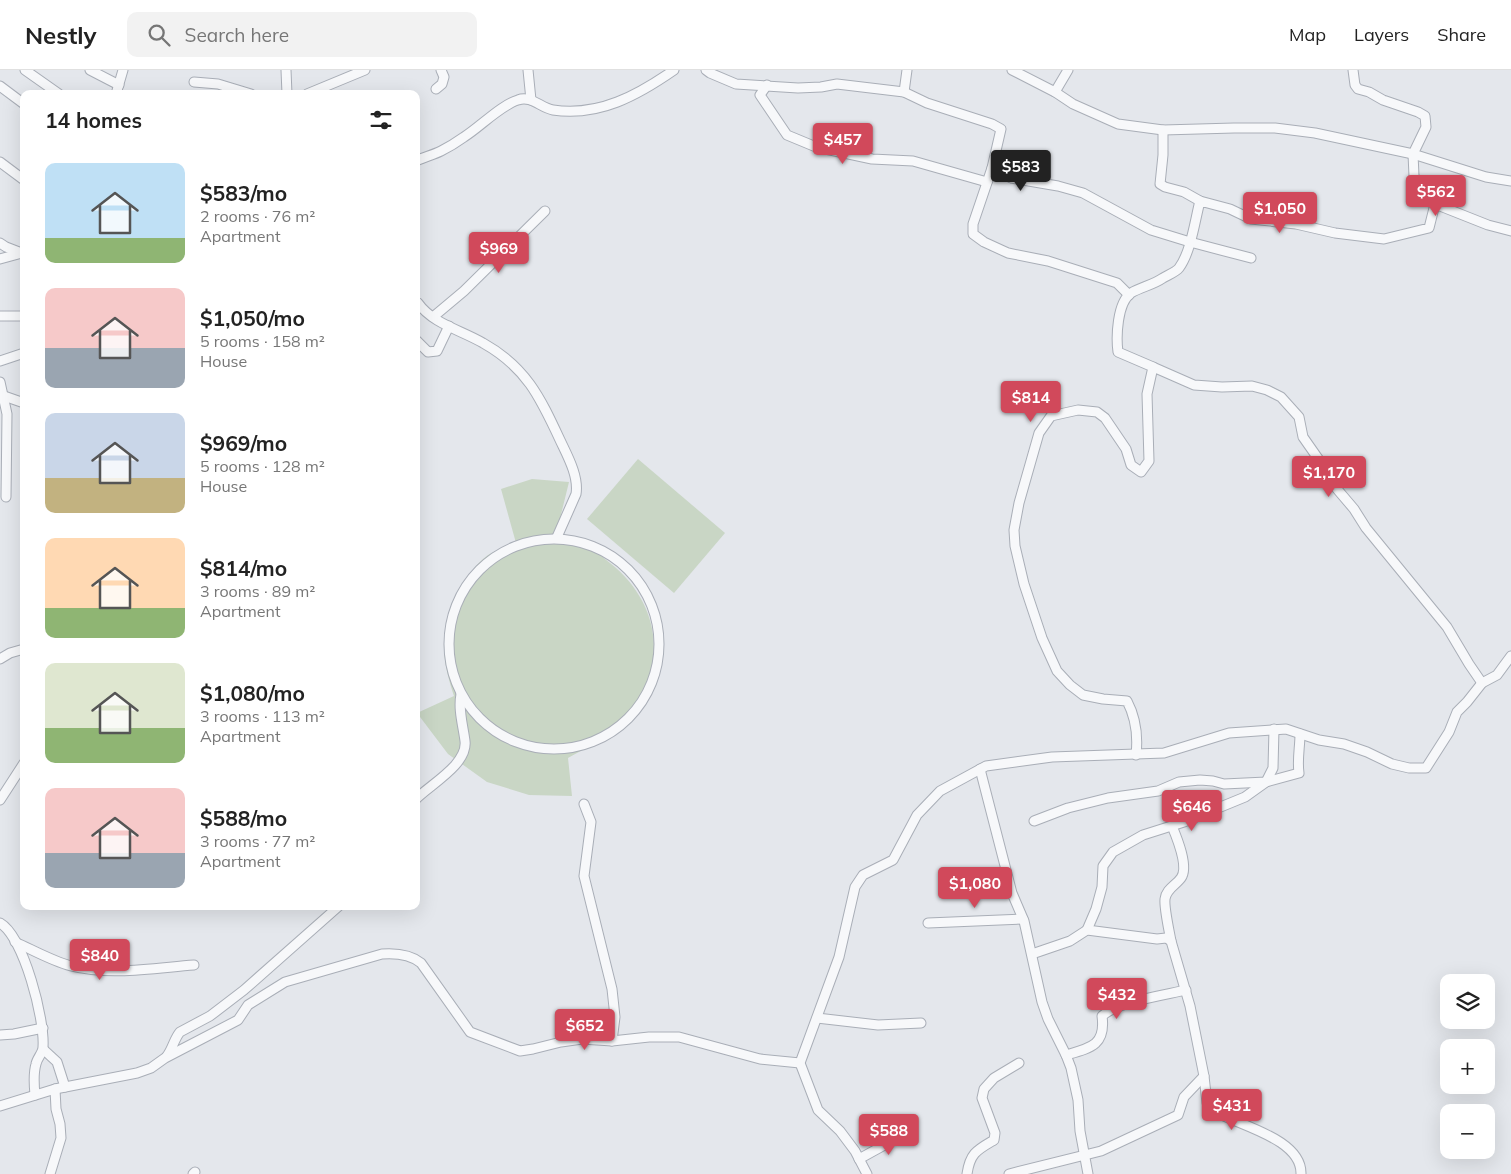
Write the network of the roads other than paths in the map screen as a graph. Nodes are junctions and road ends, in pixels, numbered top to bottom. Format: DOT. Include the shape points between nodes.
graph roads {
  1 [pos="26,70"];
  2 [pos="90,70"];
  3 [pos="123,70"];
  4 [pos="286,70"];
  5 [pos="365,70"];
  6 [pos="441,70"];
  7 [pos="528,70"];
  8 [pos="674,70"];
  9 [pos="706,70"];
  10 [pos="907,70"];
  11 [pos="1012,70"];
  12 [pos="1068,70"];
  13 [pos="1353,70"];
  14 [pos="194,82"];
  15 [pos="767,85"];
  16 [pos="0,86"];
  17 [pos="436,89"];
  18 [pos="54,90"];
  19 [pos="118,90"];
  20 [pos="238,90"];
  21 [pos="287,90"];
  22 [pos="317,90"];
  23 [pos="904,92"];
  24 [pos="1054,92"];
  25 [pos="532,100"];
  26 [pos="20,101"];
  27 [pos="1163,130"];
  28 [pos="1413,154"];
  29 [pos="420,158"];
  30 [pos="0,162"];
  31 [pos="992,168"];
  32 [pos="20,177"];
  33 [pos="1511,181"];
  34 [pos="987,182"];
  35 [pos="1200,201"];
  36 [pos="1435,204"];
  37 [pos="545,211"];
  38 [pos="1511,231"];
  39 [pos="1190,242"];
  40 [pos="0,243"];
  41 [pos="20,253"];
  42 [pos="20,255"];
  43 [pos="0,258"];
  44 [pos="1251,258"];
  45 [pos="1129,295"];
  46 [pos="420,305"];
  47 [pos="0,316"];
  48 [pos="20,316"];
  49 [pos="433,317"];
  50 [pos="449,326"];
  51 [pos="420,344"];
  52 [pos="20,354"];
  53 [pos="0,361"];
  54 [pos="1153,367"];
  55 [pos="0,382"];
  56 [pos="4,396"];
  57 [pos="20,402"];
  58 [pos="6,497"];
  59 [pos="557,537"];
  60 [pos="20,650"];
  61 [pos="1511,656"];
  62 [pos="0,659"];
  63 [pos="1482,683"];
  64 [pos="461,694"];
  65 [pos="1274,730"];
  66 [pos="1300,734"];
  67 [pos="1136,755"];
  68 [pos="20,769"];
  69 [pos="980,769"];
  70 [pos="1266,782"];
  71 [pos="420,796"];
  72 [pos="0,800"];
  73 [pos="584,804"];
  74 [pos="1034,821"];
  75 [pos="1172,826"];
  76 [pos="334,910"];
  77 [pos="1023,919"];
  78 [pos="0,923"];
  79 [pos="928,923"];
  80 [pos="1087,930"];
  81 [pos="1171,941"];
  82 [pos="14,942"];
  83 [pos="1032,954"];
  84 [pos="194,965"];
  85 [pos="1186,990"];
  86 [pos="817,1018"];
  87 [pos="921,1023"];
  88 [pos="43,1028"];
  89 [pos="0,1035"];
  90 [pos="612,1041"];
  91 [pos="44,1050"];
  92 [pos="1066,1055"];
  93 [pos="165,1058"];
  94 [pos="800,1063"];
  95 [pos="1019,1063"];
  96 [pos="1204,1076"];
  97 [pos="65,1087"];
  98 [pos="55,1089"];
  99 [pos="35,1095"];
  100 [pos="0,1106"];
  101 [pos="908,1132"];
  102 [pos="1084,1156"];
  103 [pos="859,1159"];
  104 [pos="50,1174"];
  105 [pos="867,1174"];
  106 [pos="967,1174"];
  107 [pos="1009,1174"];
  108 [pos="1088,1174"];
  109 [pos="1301,1174"];
  1 -- 18 [label="street"];
  2 -- 19 [label="street"];
  3 -- 19 [label="street"];
  4 -- 21 [label="street"];
  5 -- 22 [label="street"];
  6 -- 17 [label="street" via="444,77"];
  7 -- 25 [label="street"];
  8 -- 25 [label="street" via="627,99 586,110 565,112 546,108"];
  9 -- 15 [label="street" via="736,84"];
  10 -- 23 [label="street"];
  11 -- 24 [label="street"];
  12 -- 24 [label="street"];
  13 -- 28 [label="street" via="1358,90 1425,116 1426,127"];
  14 -- 20 [label="street"];
  15 -- 23 [label="street" via="814,87 837,84"];
  15 -- 34 [label="street" via="760,95 787,136 816,147 872,160 914,161"];
  16 -- 26 [label="street"];
  23 -- 31 [label="street" via="1001,129"];
  24 -- 27 [label="street" via="1118,124"];
  25 -- 29 [label="street" via="520,99 511,103 442,151"];
  27 -- 28 [label="street" via="1275,128"];
  27 -- 35 [label="street" via="1160,184"];
  28 -- 33 [label="street"];
  28 -- 36 [label="street" via="1414,176 1424,194"];
  30 -- 32 [label="street"];
  31 -- 34 [label="street"];
  31 -- 39 [label="street" via="1011,178 1083,193 1151,230"];
  34 -- 45 [label="street" via="973,224 973,234 1008,253 1048,261 1117,283"];
  35 -- 36 [label="street" via="1251,219 1384,239 1429,228"];
  35 -- 39 [label="street"];
  36 -- 38 [label="street"];
  37 -- 49 [label="street"];
  39 -- 44 [label="street"];
  39 -- 45 [label="street" via="1178,269"];
  40 -- 41 [label="street"];
  42 -- 43 [label="street"];
  45 -- 54 [label="street" via="1119,318 1118,352"];
  46 -- 49 [label="street"];
  47 -- 48 [label="street"];
  49 -- 50 [label="street"];
  50 -- 51 [label="street" via="436,351 428,352"];
  50 -- 59 [label="street" via="505,356 538,395 566,452 578,486"];
  52 -- 53 [label="street"];
  54 -- 63 [label="street" via="1194,385 1252,386 1281,397 1299,417 1303,437 1337,489 1446,627"];
  54 -- 67 [label="street" via="1147,394 1149,461 1141,472 1131,465 1126,449 1105,418 1097,412 1078,410 1050,416 1039,434 1014,530 1014,546 1024,584 1057,671 1083,695 1127,701 1132,711"];
  55 -- 56 [label="street"];
  56 -- 57 [label="street"];
  56 -- 58 [label="street" via="7,414"];
  59 -- 64 [label="street" via="512,548 480,570 469,582 451,625 449,644 450,663"];
  59 -- 64 [label="street" via="596,548 615,558 630,571 648,597 655,612 659,646 653,676 640,706 613,732 572,748 551,749 526,747 505,739 488,727"];
  60 -- 62 [label="street"];
  61 -- 63 [label="street" via="1497,675"];
  63 -- 66 [label="street" via="1457,712 1449,732 1426,768 1392,764 1344,744"];
  64 -- 71 [label="street" via="463,756"];
  65 -- 66 [label="street" via="1286,728"];
  65 -- 67 [label="street" via="1229,732 1164,753"];
  65 -- 70 [label="street" via="1273,768"];
  66 -- 70 [label="street" via="1299,773"];
  67 -- 69 [label="street" via="1045,758"];
  68 -- 72 [label="street"];
  69 -- 77 [label="street" via="1012,893"];
  69 -- 86 [label="street" via="940,791 917,815 893,860 862,874 855,886 839,957"];
  70 -- 74 [label="street" via="1179,782 1158,791 1068,808"];
  70 -- 75 [label="street" via="1245,797"];
  73 -- 90 [label="street" via="591,822 584,876 612,989 615,1017"];
  75 -- 80 [label="street" via="1143,835 1112,852 1102,866 1102,887"];
  75 -- 81 [label="street" via="1185,870 1168,890 1165,899"];
  76 -- 93 [label="street" via="210,1016 180,1032"];
  77 -- 79 [label="street"];
  77 -- 83 [label="street"];
  78 -- 82 [label="street"];
  80 -- 81 [label="street"];
  80 -- 83 [label="street" via="1070,941"];
  81 -- 85 [label="street"];
  82 -- 84 [label="street" via="71,966 92,969"];
  82 -- 88 [label="street" via="27,965"];
  83 -- 92 [label="street" via="1042,1002"];
  85 -- 92 [label="street" via="1105,1013 1102,1016 1103,1034 1099,1039 1088,1049"];
  85 -- 96 [label="street"];
  86 -- 87 [label="street" via="878,1025"];
  86 -- 94 [label="street"];
  88 -- 89 [label="street"];
  88 -- 91 [label="street"];
  90 -- 93 [label="street" via="580,1040 520,1051 496,1043 470,1032 421,963 411,956 392,953 285,982 248,1005 238,1020 229,1026"];
  90 -- 94 [label="street" via="679,1037 760,1059"];
  91 -- 97 [label="street" via="57,1062"];
  91 -- 99 [label="street" via="36,1062"];
  92 -- 102 [label="street" via="1078,1100"];
  93 -- 97 [label="street" via="137,1073"];
  94 -- 103 [label="street" via="818,1110 840,1131"];
  95 -- 106 [label="street" via="994,1078 984,1089 982,1098 995,1133 994,1140 970,1158"];
  96 -- 102 [label="street" via="1184,1097 1178,1115"];
  96 -- 109 [label="street" via="1207,1103 1220,1114 1290,1149 1301,1165"];
  97 -- 98 [label="street"];
  98 -- 99 [label="street"];
  98 -- 104 [label="street" via="61,1138"];
  99 -- 100 [label="street"];
  101 -- 103 [label="street"];
  102 -- 107 [label="street"];
  102 -- 108 [label="street"];
  103 -- 105 [label="street"];
}
